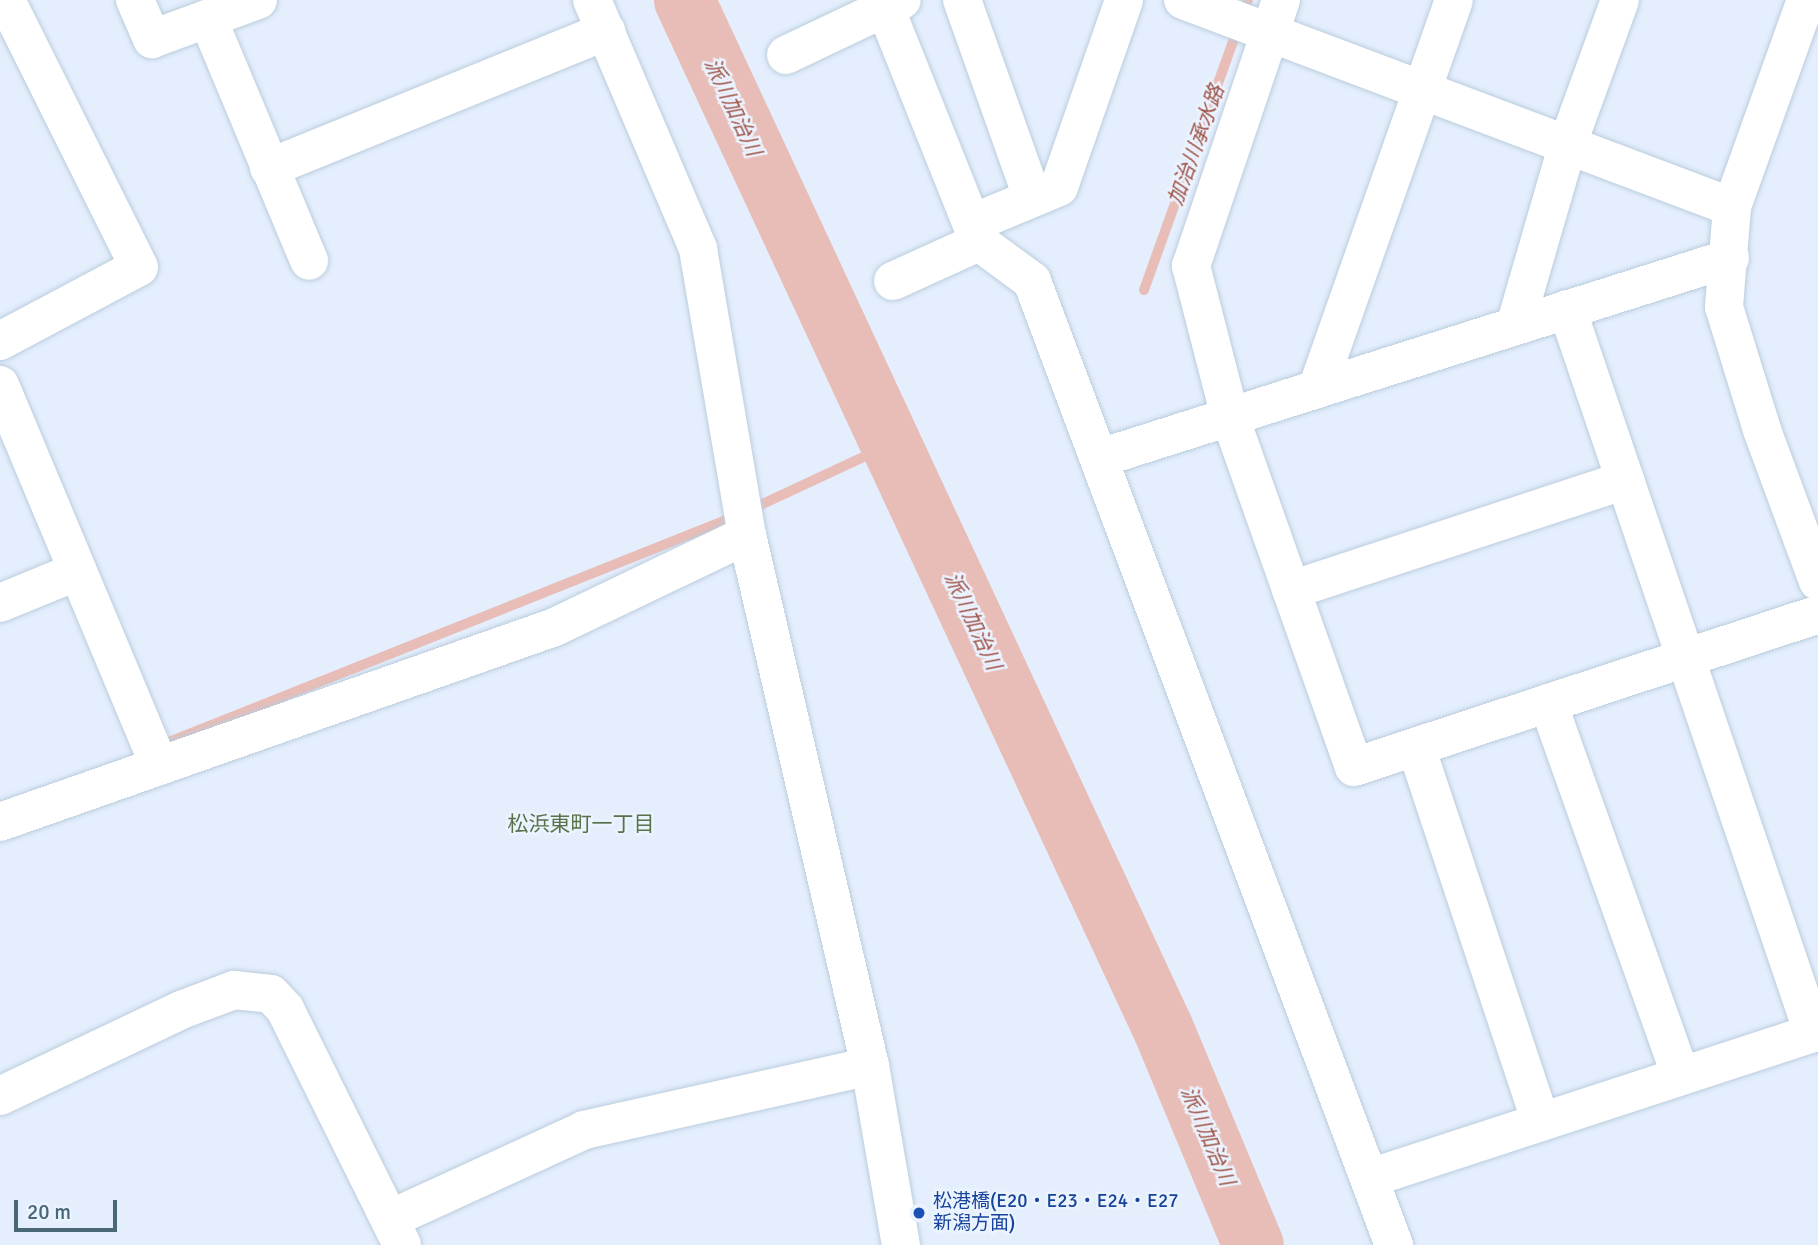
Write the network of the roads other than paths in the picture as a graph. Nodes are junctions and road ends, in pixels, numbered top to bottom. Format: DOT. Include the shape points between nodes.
graph roads {
  1 [pos="6,0"];
  2 [pos="135,0"];
  3 [pos="258,0"];
  4 [pos="962,0"];
  5 [pos="1124,0"];
  6 [pos="1183,0"];
  7 [pos="1454,0"];
  8 [pos="1620,0"];
  9 [pos="1806,0"];
  10 [pos="889,2"];
  11 [pos="599,15"];
  12 [pos="1276,15"];
  13 [pos="208,19"];
  14 [pos="786,55"];
  15 [pos="1423,87"];
  16 [pos="1568,143"];
  17 [pos="269,168"];
  18 [pos="1032,197"];
  19 [pos="1732,207"];
  20 [pos="976,232"];
  21 [pos="1730,258"];
  22 [pos="309,261"];
  23 [pos="893,281"];
  24 [pos="1567,309"];
  25 [pos="1515,326"];
  26 [pos="0,341"];
  27 [pos="1,389"];
  28 [pos="1317,389"];
  29 [pos="1230,417"];
  30 [pos="1100,457"];
  31 [pos="1625,480"];
  32 [pos="1804,495"];
  33 [pos="747,534"];
  34 [pos="78,571"];
  35 [pos="1818,581"];
  36 [pos="1291,590"];
  37 [pos="0,603"];
  38 [pos="1818,614"];
  39 [pos="1685,658"];
  40 [pos="1548,703"];
  41 [pos="1416,747"];
  42 [pos="159,766"];
  43 [pos="0,821"];
  44 [pos="1816,1032"];
  45 [pos="870,1066"];
  46 [pos="1681,1076"];
  47 [pos="0,1096"];
  48 [pos="1541,1122"];
  49 [pos="1370,1178"];
  50 [pos="396,1232"];
  51 [pos="901,1245"];
  52 [pos="1394,1245"];
  1 -- 26 [label="street" via="139,267"];
  2 -- 13 [label="street" via="152,39"];
  3 -- 13 [label="street"];
  4 -- 18 [label="street"];
  5 -- 18 [label="street" via="1059,187"];
  6 -- 12 [label="street"];
  7 -- 15 [label="street"];
  8 -- 16 [label="street"];
  9 -- 19 [label="street"];
  10 -- 14 [label="street"];
  10 -- 20 [label="street"];
  11 -- 17 [label="street"];
  11 -- 33 [label="street" via="698,249"];
  12 -- 15 [label="street"];
  12 -- 29 [label="street" via="1191,265"];
  13 -- 17 [label="street"];
  15 -- 16 [label="street"];
  15 -- 28 [label="street"];
  16 -- 19 [label="street"];
  16 -- 25 [label="street"];
  17 -- 22 [label="street"];
  18 -- 20 [label="street"];
  19 -- 21 [label="street"];
  20 -- 23 [label="street"];
  20 -- 30 [label="street" via="1032,281"];
  21 -- 24 [label="street"];
  21 -- 32 [label="street" via="1724,307 1762,430"];
  24 -- 25 [label="street"];
  24 -- 31 [label="street"];
  25 -- 28 [label="street"];
  27 -- 34 [label="street"];
  28 -- 29 [label="street"];
  29 -- 30 [label="street"];
  29 -- 36 [label="street"];
  30 -- 49 [label="street"];
  31 -- 36 [label="street"];
  31 -- 39 [label="street"];
  32 -- 35 [label="street"];
  33 -- 42 [label="street" via="555,627"];
  33 -- 45 [label="street"];
  34 -- 37 [label="street"];
  34 -- 42 [label="street"];
  36 -- 41 [label="street" via="1354,767"];
  38 -- 39 [label="street"];
  39 -- 40 [label="street"];
  39 -- 44 [label="street"];
  40 -- 41 [label="street"];
  40 -- 46 [label="street"];
  41 -- 48 [label="street"];
  42 -- 43 [label="street"];
  44 -- 46 [label="street"];
  45 -- 50 [label="street" via="584,1130"];
  45 -- 51 [label="street"];
  46 -- 48 [label="street"];
  47 -- 50 [label="street" via="181,1010 234,990 271,994 285,1009"];
  48 -- 49 [label="street"];
  49 -- 52 [label="street"];
}
